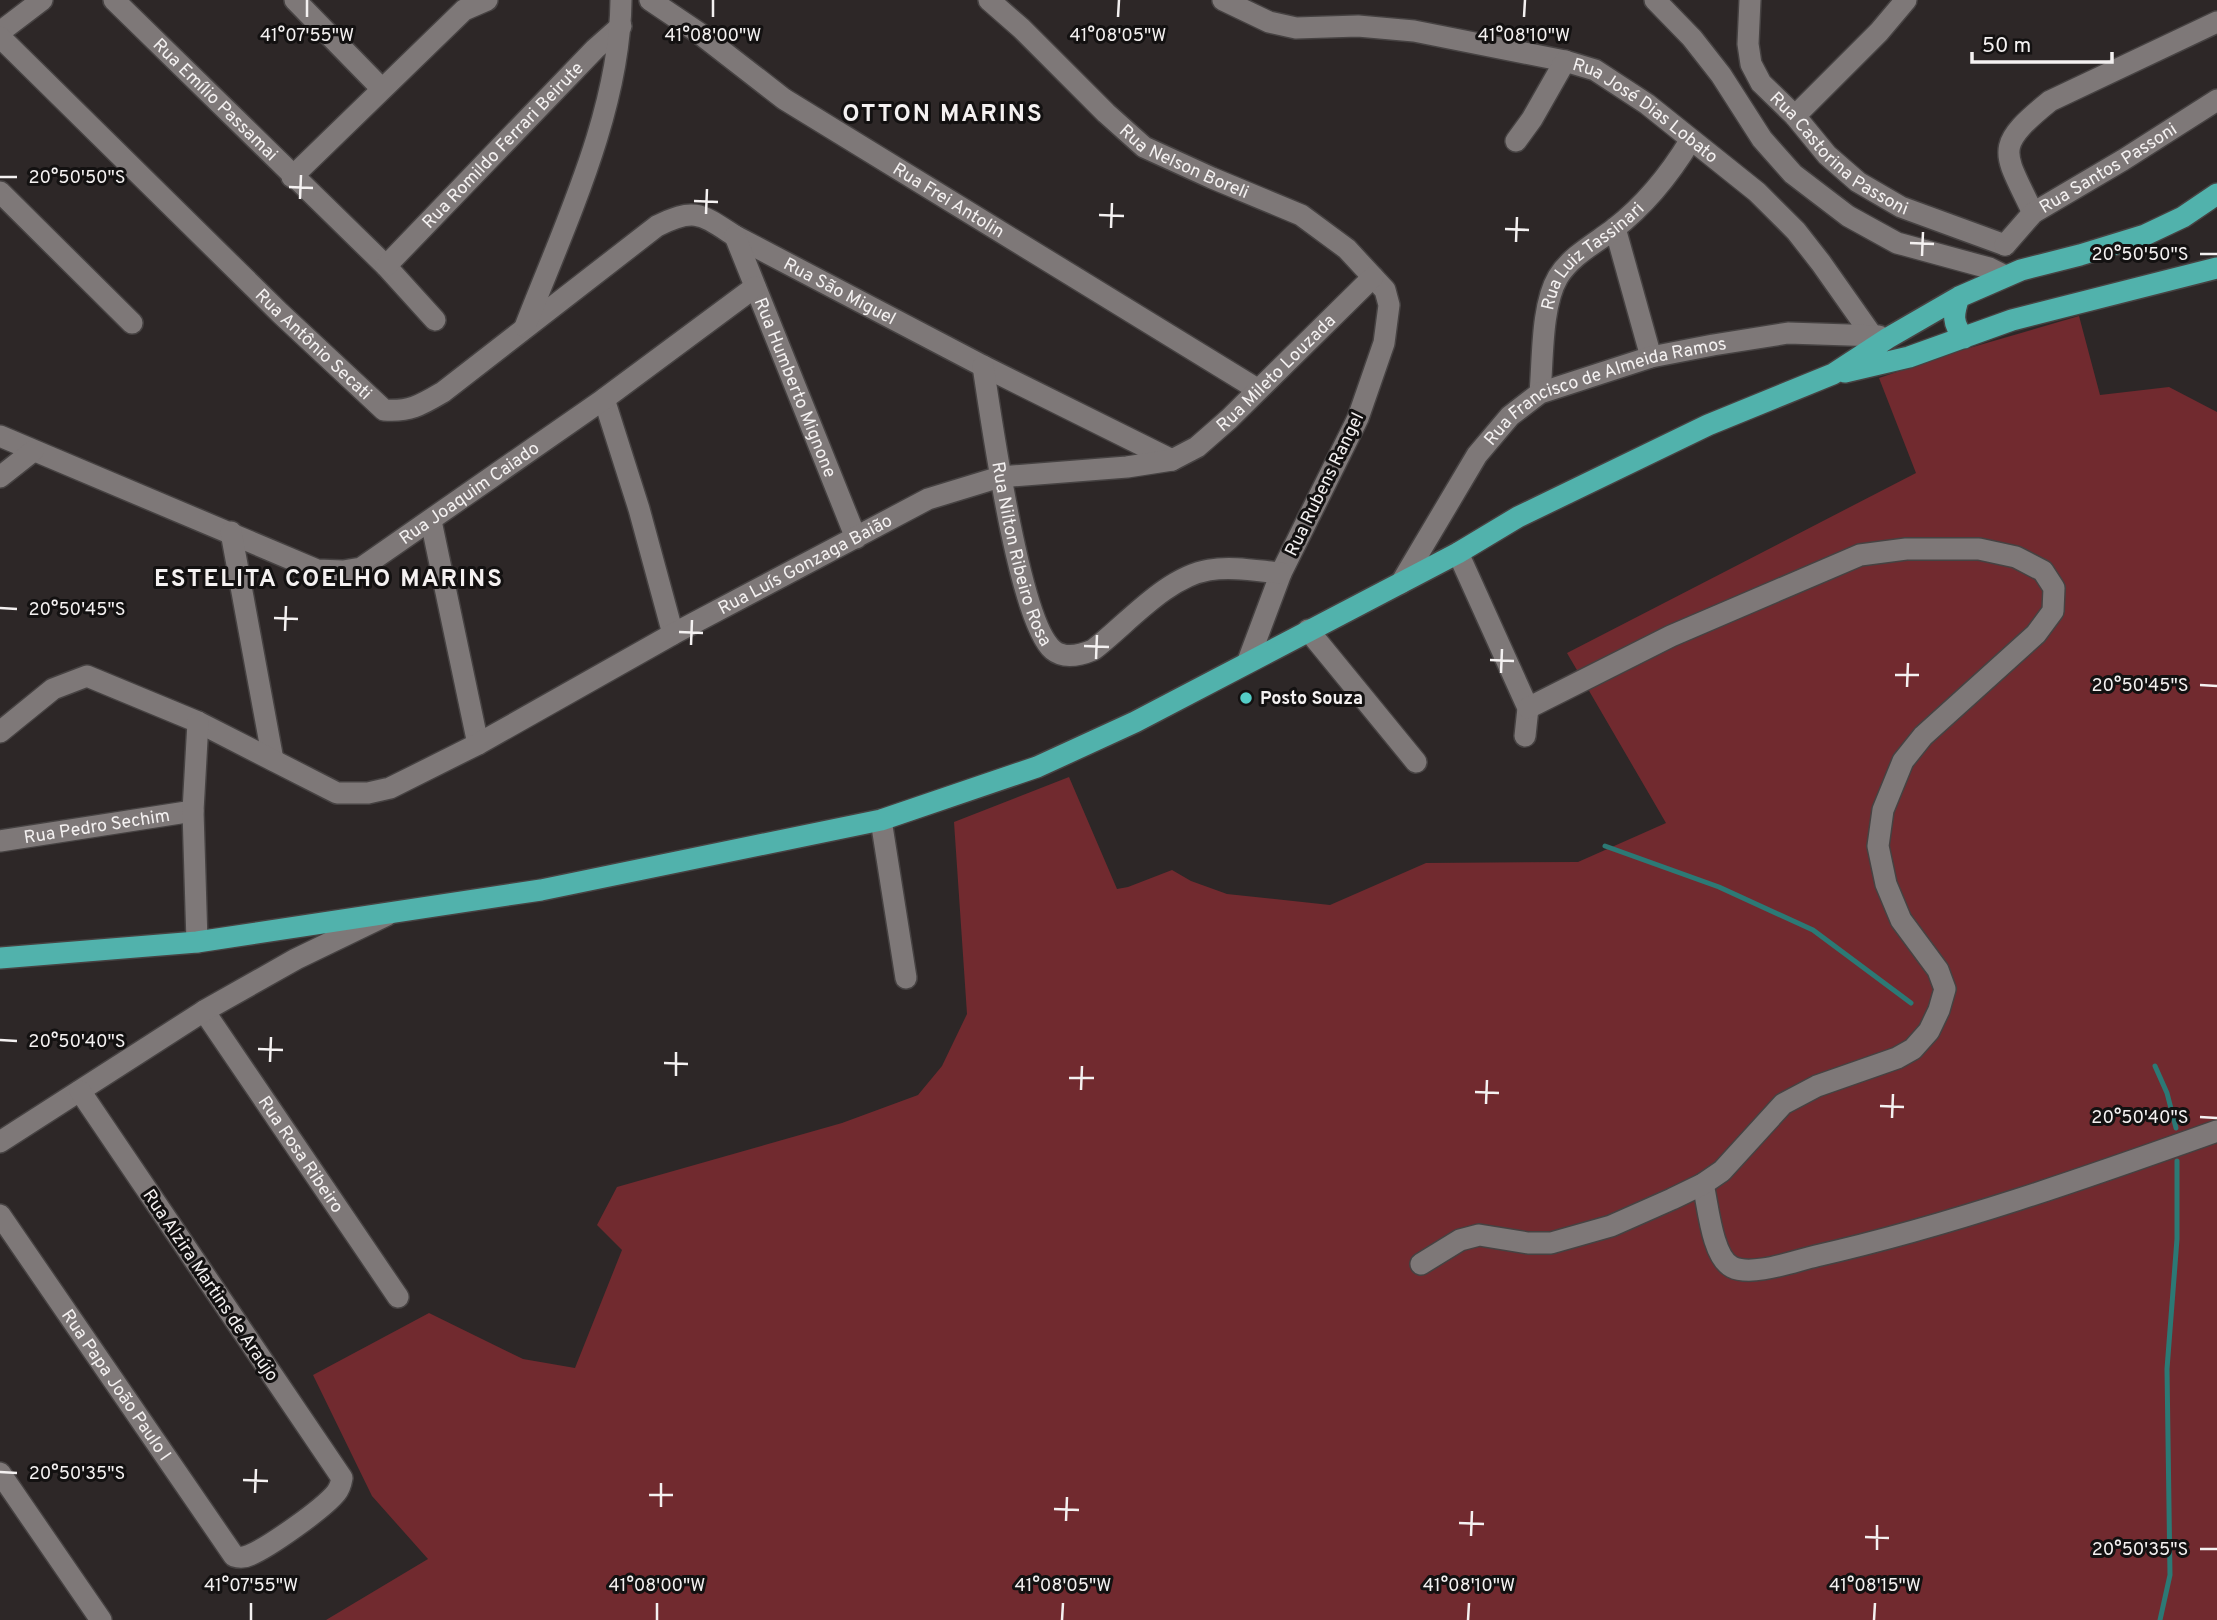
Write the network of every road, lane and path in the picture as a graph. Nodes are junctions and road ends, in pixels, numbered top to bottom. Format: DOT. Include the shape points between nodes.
graph roads {
  1 [pos="42,0"];
  2 [pos="114,0"];
  3 [pos="295,0"];
  4 [pos="487,0"];
  5 [pos="621,0"];
  6 [pos="650,0"];
  7 [pos="989,0"];
  8 [pos="1223,0"];
  9 [pos="1655,0"];
  10 [pos="1749,0"];
  11 [pos="1906,0"];
  12 [pos="461,5"];
  13 [pos="2217,22"];
  14 [pos="621,26"];
  15 [pos="0,35"];
  16 [pos="1564,61"];
  17 [pos="381,89"];
  18 [pos="2217,100"];
  19 [pos="1795,116"];
  20 [pos="1516,141"];
  21 [pos="1690,141"];
  22 [pos="292,177"];
  23 [pos="0,192"];
  24 [pos="2217,194"];
  25 [pos="2033,213"];
  26 [pos="1615,228"];
  27 [pos="735,236"];
  28 [pos="2005,245"];
  29 [pos="386,266"];
  30 [pos="2217,268"];
  31 [pos="2013,273"];
  32 [pos="1373,277"];
  33 [pos="754,287"];
  34 [pos="1959,298"];
  35 [pos="1389,304"];
  36 [pos="435,320"];
  37 [pos="132,323"];
  38 [pos="524,329"];
  39 [pos="1880,336"];
  40 [pos="1964,338"];
  41 [pos="1651,357"];
  42 [pos="984,366"];
  43 [pos="1833,374"];
  44 [pos="1257,390"];
  45 [pos="1540,393"];
  46 [pos="604,399"];
  47 [pos="0,436"];
  48 [pos="33,452"];
  49 [pos="1172,460"];
  50 [pos="0,477"];
  51 [pos="1000,478"];
  52 [pos="431,521"];
  53 [pos="231,532"];
  54 [pos="856,538"];
  55 [pos="1458,554"];
  56 [pos="1281,573"];
  57 [pos="1401,583"];
  58 [pos="1308,630"];
  59 [pos="673,634"];
  60 [pos="1248,661"];
  61 [pos="1528,708"];
  62 [pos="198,722"];
  63 [pos="0,732"];
  64 [pos="1525,736"];
  65 [pos="478,744"];
  66 [pos="273,760"];
  67 [pos="1416,762"];
  68 [pos="193,811"];
  69 [pos="881,820"];
  70 [pos="0,841"];
  71 [pos="391,913"];
  72 [pos="197,942"];
  73 [pos="0,958"];
  74 [pos="906,978"];
  75 [pos="204,1011"];
  76 [pos="80,1091"];
  77 [pos="2217,1131"];
  78 [pos="0,1142"];
  79 [pos="1703,1184"];
  80 [pos="0,1215"];
  81 [pos="1421,1264"];
  82 [pos="398,1297"];
  83 [pos="0,1473"];
  84 [pos="234,1556"];
  85 [pos="101,1620"];
  1 -- 15 [label="street"];
  2 -- 22 [label="street, Rua Emílio Passamai"];
  3 -- 17 [label="street"];
  4 -- 12 [label="street"];
  5 -- 14 [label="street"];
  6 -- 44 [label="street, Rua Frei Antolin" via="784,99"];
  7 -- 32 [label="street, Rua Nelson Boreli" via="1144,146 1301,215 1347,249"];
  8 -- 16 [label="street, Rua José Dias Lobato" via="1269,23 1296,28 1358,26 1414,31"];
  9 -- 31 [label="street" via="1721,75 1762,139 1804,183 1848,216 1896,243"];
  10 -- 19 [label="street, Rua Castorina Passoni" via="1751,64 1761,83"];
  11 -- 19 [label="street"];
  12 -- 17 [label="street"];
  13 -- 25 [label="street" via="2050,101 2013,136 2007,148 2009,162"];
  14 -- 29 [label="street, Rua Romildo Ferrari Beirute"];
  14 -- 38 [label="street" via="612,83 584,174"];
  15 -- 38 [label="street, Rua Antônio Secati" via="384,410 419,407"];
  16 -- 20 [label="street"];
  16 -- 21 [label="street, Rua José Dias Lobato" via="1595,70 1647,104"];
  17 -- 22 [label="street"];
  18 -- 25 [label="street, Rua Santos Passoni"];
  19 -- 28 [label="street, Rua Castorina Passoni" via="1827,155 1858,182 1901,207"];
  21 -- 26 [label="street, Rua Luiz Tassinari" via="1644,202"];
  21 -- 39 [label="street, Rua José Dias Lobato" via="1757,191"];
  22 -- 29 [label="street, Rua Emílio Passamai"];
  23 -- 37 [label="street"];
  24 -- 31 [label="highway" via="2145,235"];
  25 -- 28 [label="street, Rua Santos Passoni"];
  26 -- 41 [label="street"];
  26 -- 45 [label="street, Rua Luiz Tassinari" via="1571,260 1557,278 1548,304"];
  27 -- 33 [label="street, Rua Humberto Mignone"];
  27 -- 38 [label="street, Rua São Miguel" via="710,220 680,215 657,226"];
  27 -- 42 [label="street, Rua São Miguel"];
  28 -- 31 [label="street"];
  29 -- 36 [label="street, Rua Emílio Passamai"];
  30 -- 40 [label="highway" via="2012,320"];
  31 -- 34 [label="highway"];
  32 -- 35 [label="street, Rua Nelson Boreli" via="1385,290"];
  32 -- 44 [label="street, Rua Mileto Louzada"];
  33 -- 46 [label="street, Rua Joaquim Caiado"];
  33 -- 54 [label="street, Rua Humberto Mignone"];
  34 -- 39 [label="highway"];
  34 -- 40 [label="highway" via="1953,315"];
  35 -- 56 [label="street, Rua Rubens Rangel" via="1384,343 1358,418"];
  39 -- 41 [label="street, Rua Francisco de Almeida Ramos" via="1788,333"];
  39 -- 43 [label="highway"];
  40 -- 43 [label="highway" via="1909,357"];
  41 -- 45 [label="street, Rua Francisco de Almeida Ramos"];
  42 -- 49 [label="street, Rua São Miguel"];
  42 -- 51 [label="street, Rua Nilton Ribeiro Rosa"];
  43 -- 55 [label="highway" via="1708,425 1518,517"];
  44 -- 49 [label="street, Rua Mileto Louzada" via="1198,447"];
  45 -- 57 [label="street, Rua Francisco de Almeida Ramos" via="1510,416 1476,455"];
  46 -- 52 [label="street, Rua Joaquim Caiado"];
  46 -- 59 [label="street"];
  47 -- 48 [label="street, Rua Joaquim Caiado"];
  48 -- 50 [label="street"];
  48 -- 53 [label="street, Rua Joaquim Caiado"];
  49 -- 51 [label="street, Rua Luís Gonzaga Baião"];
  51 -- 54 [label="street, Rua Luís Gonzaga Baião" via="928,499"];
  51 -- 56 [label="street, Rua Nilton Ribeiro Rosa" via="1028,597 1043,638 1054,651 1065,655 1093,650 1183,578 1210,570"];
  52 -- 53 [label="street, Rua Joaquim Caiado" via="361,568 342,571 317,570"];
  52 -- 65 [label="street"];
  53 -- 66 [label="street"];
  54 -- 59 [label="street, Rua Luís Gonzaga Baião"];
  55 -- 57 [label="highway"];
  55 -- 61 [label="street"];
  56 -- 60 [label="street, Rua Rubens Rangel"];
  57 -- 58 [label="highway"];
  58 -- 60 [label="highway"];
  58 -- 67 [label="street"];
  59 -- 65 [label="street, Rua Luís Gonzaga Baião"];
  60 -- 69 [label="highway" via="1135,722 1037,767"];
  61 -- 64 [label="street"];
  61 -- 79 [label="street" via="1671,636 1860,555 1906,549 1979,549 2034,566 2054,588 2053,611 2036,634 1923,736 1903,761 1884,810 1878,846 1886,884 1901,920 1938,970 1945,989 1930,1031 1897,1058 1817,1086 1783,1104 1722,1171"];
  62 -- 63 [label="street, Rua Luís Gonzaga Baião" via="87,676 53,689"];
  62 -- 66 [label="street, Rua Luís Gonzaga Baião"];
  62 -- 68 [label="street"];
  65 -- 66 [label="street, Rua Luís Gonzaga Baião" via="390,789 368,793 337,793"];
  68 -- 70 [label="street, Rua Pedro Sechim"];
  68 -- 72 [label="street"];
  69 -- 71 [label="highway" via="541,890"];
  69 -- 74 [label="street"];
  71 -- 72 [label="highway"];
  71 -- 75 [label="street"];
  72 -- 73 [label="highway"];
  75 -- 76 [label="street"];
  75 -- 82 [label="street, Rua Rosa Ribeiro"];
  76 -- 78 [label="street"];
  76 -- 84 [label="street, Rua Alzira Martins de Araújo" via="342,1478 334,1496 289,1531 249,1556"];
  77 -- 79 [label="street" via="1974,1214 1763,1269 1734,1268 1726,1262 1714,1239"];
  79 -- 81 [label="street" via="1587,1233 1528,1244 1479,1235 1460,1240"];
  80 -- 84 [label="street, Rua Papa João Paulo I"];
  83 -- 85 [label="street"];
}
